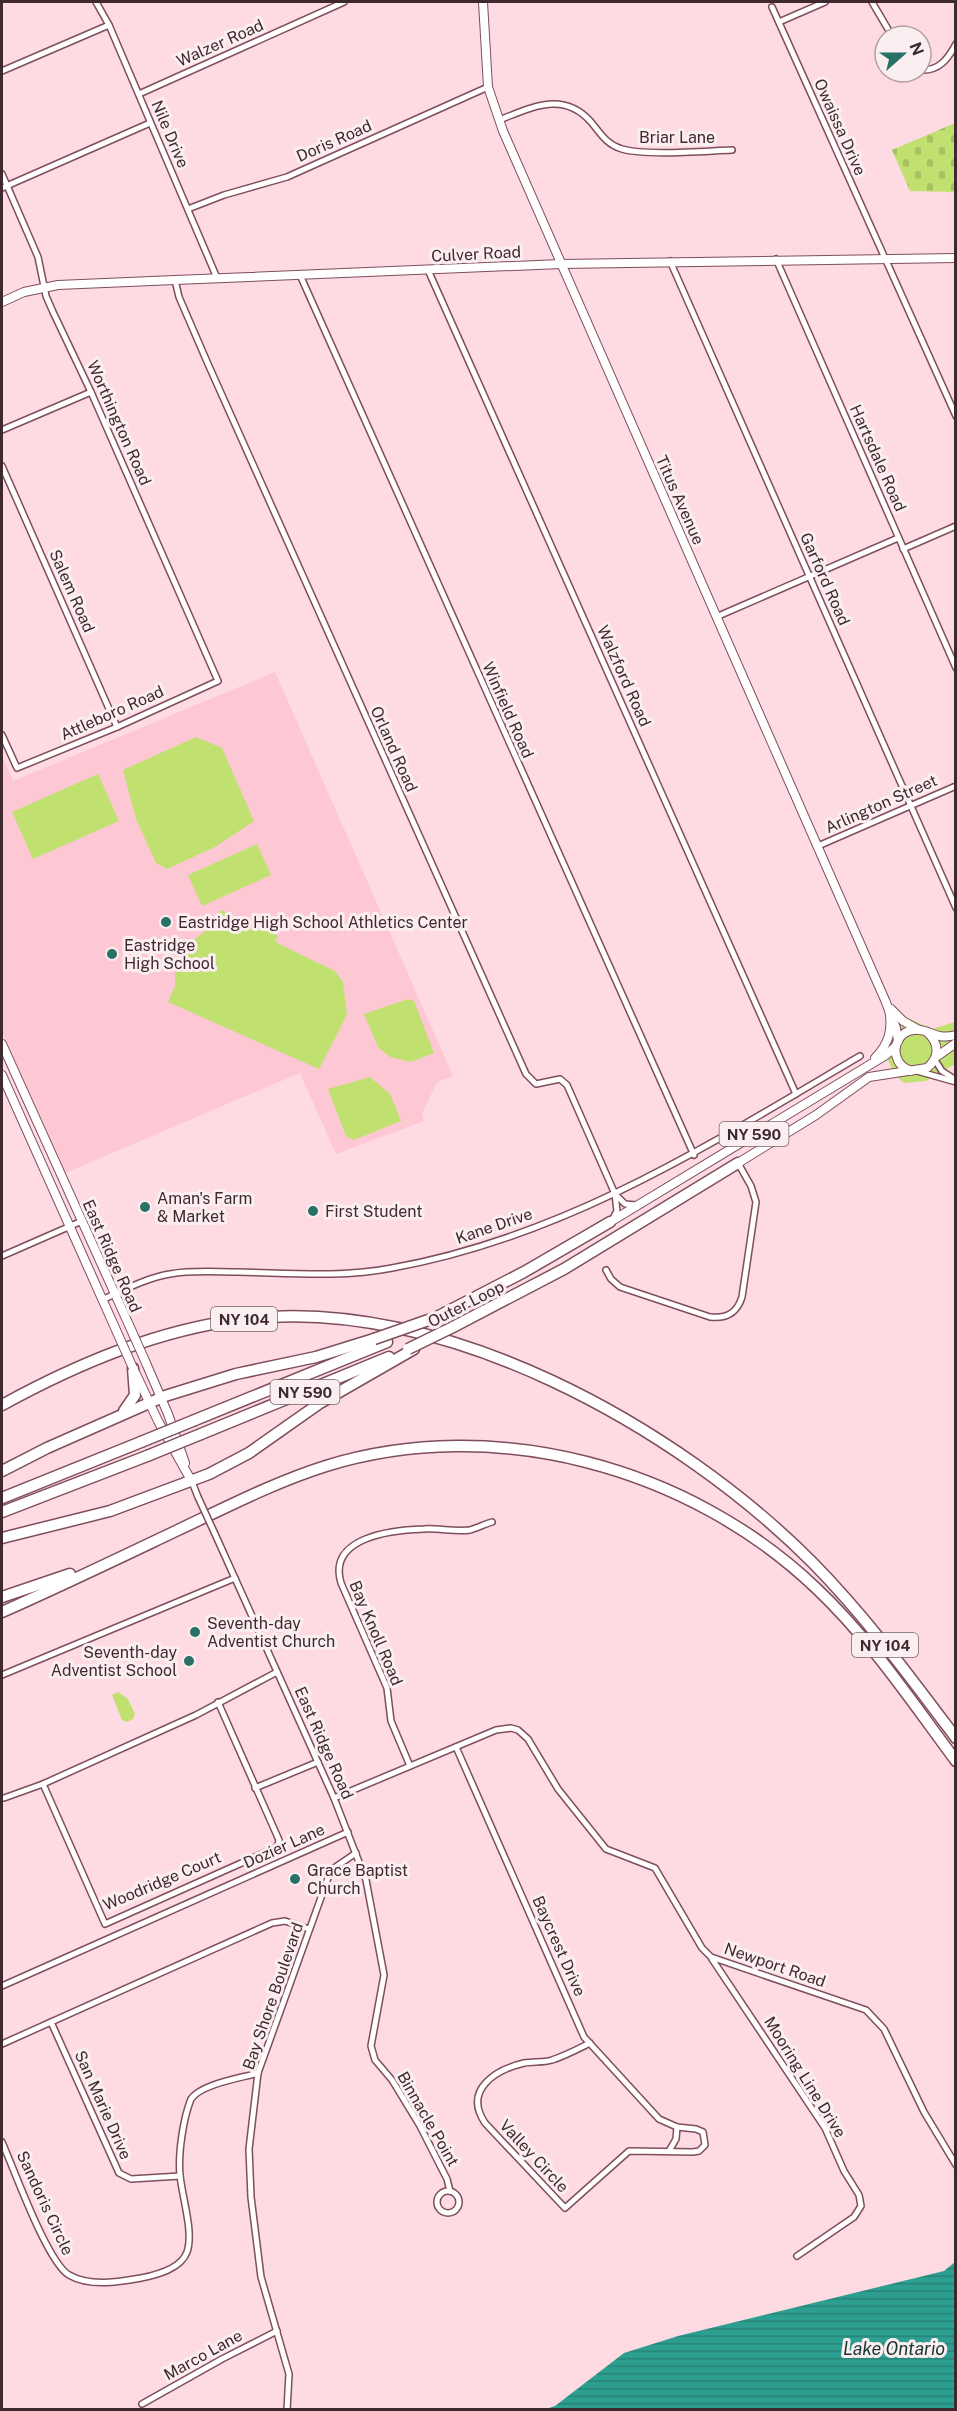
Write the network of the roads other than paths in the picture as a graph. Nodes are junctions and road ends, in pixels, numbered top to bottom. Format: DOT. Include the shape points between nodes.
graph roads {
  1 [pos="96,2"];
  2 [pos="344,2"];
  3 [pos="483,2"];
  4 [pos="825,2"];
  5 [pos="872,2"];
  6 [pos="772,7"];
  7 [pos="779,22"];
  8 [pos="885,24"];
  9 [pos="109,25"];
  10 [pos="956,44"];
  11 [pos="933,67"];
  12 [pos="2,71"];
  13 [pos="488,87"];
  14 [pos="139,94"];
  15 [pos="499,120"];
  16 [pos="150,123"];
  17 [pos="732,150"];
  18 [pos="2,174"];
  19 [pos="4,187"];
  20 [pos="188,209"];
  21 [pos="883,258"];
  22 [pos="956,258"];
  23 [pos="776,259"];
  24 [pos="670,261"];
  25 [pos="561,264"];
  26 [pos="428,270"];
  27 [pos="300,275"];
  28 [pos="217,278"];
  29 [pos="175,280"];
  30 [pos="44,287"];
  31 [pos="2,302"];
  32 [pos="91,392"];
  33 [pos="956,416"];
  34 [pos="2,430"];
  35 [pos="2,466"];
  36 [pos="956,526"];
  37 [pos="898,538"];
  38 [pos="903,549"];
  39 [pos="809,577"];
  40 [pos="717,617"];
  41 [pos="956,668"];
  42 [pos="218,681"];
  43 [pos="117,727"];
  44 [pos="2,735"];
  45 [pos="956,786"];
  46 [pos="910,806"];
  47 [pos="818,846"];
  48 [pos="956,908"];
  49 [pos="885,1000"];
  50 [pos="889,1009"];
  51 [pos="919,1030"];
  52 [pos="928,1033"];
  53 [pos="956,1035"];
  54 [pos="897,1043"];
  55 [pos="956,1043"];
  56 [pos="2,1044"];
  57 [pos="860,1056"];
  58 [pos="935,1058"];
  59 [pos="865,1067"];
  60 [pos="916,1071"];
  61 [pos="2,1075"];
  62 [pos="956,1081"];
  63 [pos="796,1094"];
  64 [pos="694,1155"];
  65 [pos="738,1163"];
  66 [pos="615,1194"];
  67 [pos="640,1204"];
  68 [pos="82,1221"];
  69 [pos="610,1222"];
  70 [pos="69,1226"];
  71 [pos="2,1256"];
  72 [pos="606,1270"];
  73 [pos="115,1294"];
  74 [pos="102,1300"];
  75 [pos="436,1317"];
  76 [pos="411,1349"];
  77 [pos="133,1368"];
  78 [pos="161,1397"];
  79 [pos="149,1403"];
  80 [pos="2,1405"];
  81 [pos="114,1418"];
  82 [pos="2,1471"];
  83 [pos="192,1482"];
  84 [pos="2,1498"];
  85 [pos="2,1512"];
  86 [pos="492,1522"];
  87 [pos="2,1538"];
  88 [pos="138,1550"];
  89 [pos="234,1578"];
  90 [pos="2,1597"];
  91 [pos="2,1612"];
  92 [pos="277,1672"];
  93 [pos="2,1675"];
  94 [pos="218,1702"];
  95 [pos="956,1738"];
  96 [pos="456,1747"];
  97 [pos="956,1761"];
  98 [pos="318,1762"];
  99 [pos="411,1766"];
  100 [pos="43,1784"];
  101 [pos="255,1788"];
  102 [pos="4,1798"];
  103 [pos="334,1798"];
  104 [pos="348,1832"];
  105 [pos="356,1853"];
  106 [pos="309,1929"];
  107 [pos="711,1957"];
  108 [pos="2,1986"];
  109 [pos="51,2022"];
  110 [pos="374,2028"];
  111 [pos="590,2043"];
  112 [pos="2,2044"];
  113 [pos="258,2073"];
  114 [pos="677,2127"];
  115 [pos="2,2142"];
  116 [pos="669,2151"];
  117 [pos="699,2151"];
  118 [pos="956,2165"];
  119 [pos="180,2176"];
  120 [pos="450,2191"];
  121 [pos="797,2256"];
  122 [pos="277,2331"];
  123 [pos="142,2404"];
  124 [pos="279,2409"];
  125 [pos="287,2409"];
  1 -- 9 [label="street, Nile Drive"];
  2 -- 14 [label="street, Walzer Road"];
  3 -- 13 [label="main road, Titus Avenue"];
  4 -- 7 [label="street"];
  5 -- 8 [label="street"];
  6 -- 7 [label="street, Owaissa Drive"];
  7 -- 21 [label="street, Owaissa Drive"];
  9 -- 12 [label="street"];
  9 -- 14 [label="street, Nile Drive"];
  10 -- 11 [label="street" via="946,59"];
  13 -- 15 [label="main road, Titus Avenue"];
  13 -- 20 [label="street, Doris Road" via="287,177"];
  14 -- 16 [label="street, Nile Drive"];
  15 -- 17 [label="street, Briar Lane" via="540,104 556,104 583,114 604,139 624,150"];
  15 -- 25 [label="main road, Titus Avenue"];
  16 -- 19 [label="street"];
  16 -- 20 [label="street, Nile Drive"];
  18 -- 19 [label="street, Worthington Road"];
  19 -- 30 [label="street, Worthington Road" via="38,257"];
  20 -- 28 [label="street, Nile Drive"];
  21 -- 22 [label="main road, Culver Road"];
  21 -- 23 [label="main road, Culver Road"];
  21 -- 33 [label="street, Owaissa Drive"];
  23 -- 24 [label="main road, Culver Road"];
  23 -- 37 [label="street, Hartsdale Road"];
  24 -- 25 [label="main road, Culver Road"];
  24 -- 39 [label="street, Garford Road"];
  25 -- 26 [label="main road, Culver Road"];
  25 -- 40 [label="main road, Titus Avenue"];
  26 -- 27 [label="main road, Culver Road"];
  26 -- 63 [label="street, Walzford Road"];
  27 -- 28 [label="main road, Culver Road"];
  27 -- 64 [label="street, Winfield Road"];
  28 -- 29 [label="main road, Culver Road"];
  29 -- 30 [label="main road, Culver Road"];
  29 -- 66 [label="street, Orland Road" via="208,364 526,1074 536,1084 560,1079 567,1085"];
  30 -- 31 [label="main road, Culver Road"];
  30 -- 32 [label="street, Worthington Road"];
  32 -- 34 [label="street"];
  32 -- 42 [label="street, Worthington Road"];
  35 -- 43 [label="street, Salem Road"];
  36 -- 38 [label="street"];
  37 -- 38 [label="street, Hartsdale Road"];
  37 -- 39 [label="street"];
  38 -- 41 [label="street, Hartsdale Road"];
  39 -- 40 [label="street"];
  39 -- 46 [label="street, Garford Road"];
  40 -- 47 [label="main road, Titus Avenue"];
  42 -- 43 [label="street, Attleboro Road"];
  43 -- 44 [label="street, Attleboro Road" via="17,768"];
  45 -- 46 [label="street, Arlington Street"];
  46 -- 47 [label="street, Arlington Street"];
  46 -- 48 [label="street, Garford Road"];
  47 -- 49 [label="main road, Titus Avenue"];
  49 -- 50 [label="main road, Titus Avenue"];
  49 -- 51 [label="main road, Titus Avenue" via="900,1018"];
  50 -- 54 [label="main road, Titus Avenue"];
  50 -- 59 [label="main road" via="889,1038"];
  51 -- 52 [label="main road"];
  51 -- 54 [label="main road" via="908,1031"];
  52 -- 53 [label="main road" via="940,1037"];
  52 -- 58 [label="main road" via="936,1045"];
  54 -- 59 [label="main road, Outer Loop / NY 590" via="889,1053"];
  54 -- 60 [label="main road" via="898,1061"];
  55 -- 58 [label="main road"];
  56 -- 68 [label="main road, East Ridge Road"];
  57 -- 63 [label="street, Kane Drive"];
  58 -- 60 [label="main road" via="927,1068"];
  58 -- 62 [label="street" via="942,1071"];
  59 -- 67 [label="main road, Outer Loop / NY 590"];
  60 -- 62 [label="street"];
  60 -- 65 [label="main road, Outer Loop / NY 590" via="869,1077"];
  61 -- 70 [label="main road, East Ridge Road"];
  63 -- 64 [label="street, Kane Drive"];
  64 -- 66 [label="street, Kane Drive"];
  65 -- 72 [label="street" via="756,1202 742,1297 732,1313 722,1318 710,1317 620,1287"];
  65 -- 76 [label="highway, Outer Loop / NY 590, bridge" via="570,1266"];
  66 -- 67 [label="street" via="627,1205"];
  66 -- 69 [label="street" via="617,1211"];
  66 -- 73 [label="street, Kane Drive" via="512,1236 425,1262 351,1274 198,1271 152,1279"];
  67 -- 69 [label="main road, Outer Loop / NY 590"];
  68 -- 70 [label="street"];
  68 -- 73 [label="main road, East Ridge Road"];
  69 -- 75 [label="highway, Outer Loop / NY 590"];
  70 -- 71 [label="street"];
  70 -- 74 [label="main road, East Ridge Road"];
  73 -- 74 [label="street, Kane Drive"];
  73 -- 78 [label="main road, East Ridge Road, bridge"];
  74 -- 77 [label="main road, East Ridge Road, bridge"];
  75 -- 78 [label="highway, bridge" via="316,1357 236,1374"];
  75 -- 84 [label="highway, Outer Loop / NY 590, bridge" via="387,1342"];
  76 -- 83 [label="highway" via="320,1403 243,1456"];
  76 -- 85 [label="highway, Outer Loop / NY 590, bridge"];
  77 -- 79 [label="main road, East Ridge Road"];
  77 -- 81 [label="highway" via="134,1397 126,1410"];
  78 -- 79 [label="highway"];
  78 -- 83 [label="main road, East Ridge Road"];
  79 -- 81 [label="highway"];
  79 -- 83 [label="main road, East Ridge Road"];
  80 -- 95 [label="highway, NY 104" via="67,1373 145,1342 195,1328 258,1318 322,1317 378,1323 435,1337 555,1383 633,1424 697,1465 807,1558 872,1628"];
  81 -- 82 [label="highway"];
  83 -- 87 [label="highway" via="91,1517"];
  83 -- 89 [label="street, East Ridge Road, bridge"];
  86 -- 99 [label="street, Bay Knoll Road" via="470,1530 390,1533 347,1549 339,1564 341,1583 383,1679 391,1721"];
  88 -- 90 [label="highway"];
  88 -- 91 [label="highway, NY 104"];
  88 -- 97 [label="highway, NY 104" via="294,1477 348,1460 399,1450 488,1447 590,1463 680,1495 769,1548 814,1586 872,1651"];
  89 -- 92 [label="street, East Ridge Road"];
  89 -- 93 [label="street"];
  92 -- 94 [label="street"];
  92 -- 98 [label="street, East Ridge Road"];
  94 -- 100 [label="street"];
  94 -- 101 [label="street, Woodridge Court"];
  96 -- 99 [label="street, Newport Road"];
  96 -- 107 [label="street, Newport Road" via="504,1728 524,1734 558,1789 606,1849 655,1868"];
  96 -- 111 [label="street, Baycrest Drive"];
  98 -- 101 [label="street"];
  98 -- 103 [label="street, East Ridge Road"];
  99 -- 103 [label="street, Newport Road"];
  100 -- 101 [label="street, Woodridge Court" via="105,1924 275,1848 279,1840"];
  100 -- 102 [label="street"];
  103 -- 104 [label="street, East Ridge Road"];
  104 -- 105 [label="street, East Ridge Road"];
  104 -- 108 [label="street, Dozier Lane"];
  105 -- 106 [label="street, Bay Shore Boulevard" via="334,1868"];
  105 -- 110 [label="street, East Ridge Road" via="369,1891 384,1975"];
  106 -- 109 [label="street" via="285,1921 272,1923"];
  106 -- 113 [label="street, Bay Shore Boulevard"];
  107 -- 118 [label="street, Newport Road" via="866,2010 884,2029 924,2112"];
  107 -- 121 [label="street, Mooring Line Drive" via="825,2128 859,2195 861,2205 854,2217"];
  109 -- 112 [label="street"];
  109 -- 119 [label="street, San Marie Drive" via="120,2173 131,2179"];
  110 -- 120 [label="street, Binnacle Point" via="371,2046 375,2060 420,2126"];
  111 -- 114 [label="street, Baycrest Drive" via="659,2119"];
  111 -- 116 [label="street, Valley Circle" via="550,2061 524,2063 489,2079 478,2098 485,2122 565,2208 629,2151"];
  113 -- 119 [label="street, Sandoris Circle" via="194,2094 185,2126"];
  113 -- 122 [label="street, Bay Shore Boulevard" via="249,2172 261,2277"];
  114 -- 116 [label="street"];
  114 -- 117 [label="street, Baycrest Drive" via="703,2132 705,2145"];
  115 -- 119 [label="street, Sandoris Circle" via="54,2258 70,2275 86,2281 144,2277 183,2260 188,2236"];
  116 -- 117 [label="street, Valley Circle"];
  120 -- 120 [label="street, Binnacle Point" via="459,2205 447,2213 437,2200 440,2194"];
  122 -- 123 [label="street, Marco Lane"];
  122 -- 125 [label="street, Bay Shore Boulevard" via="289,2374"];
  124 -- 125 [label="street"];
}
